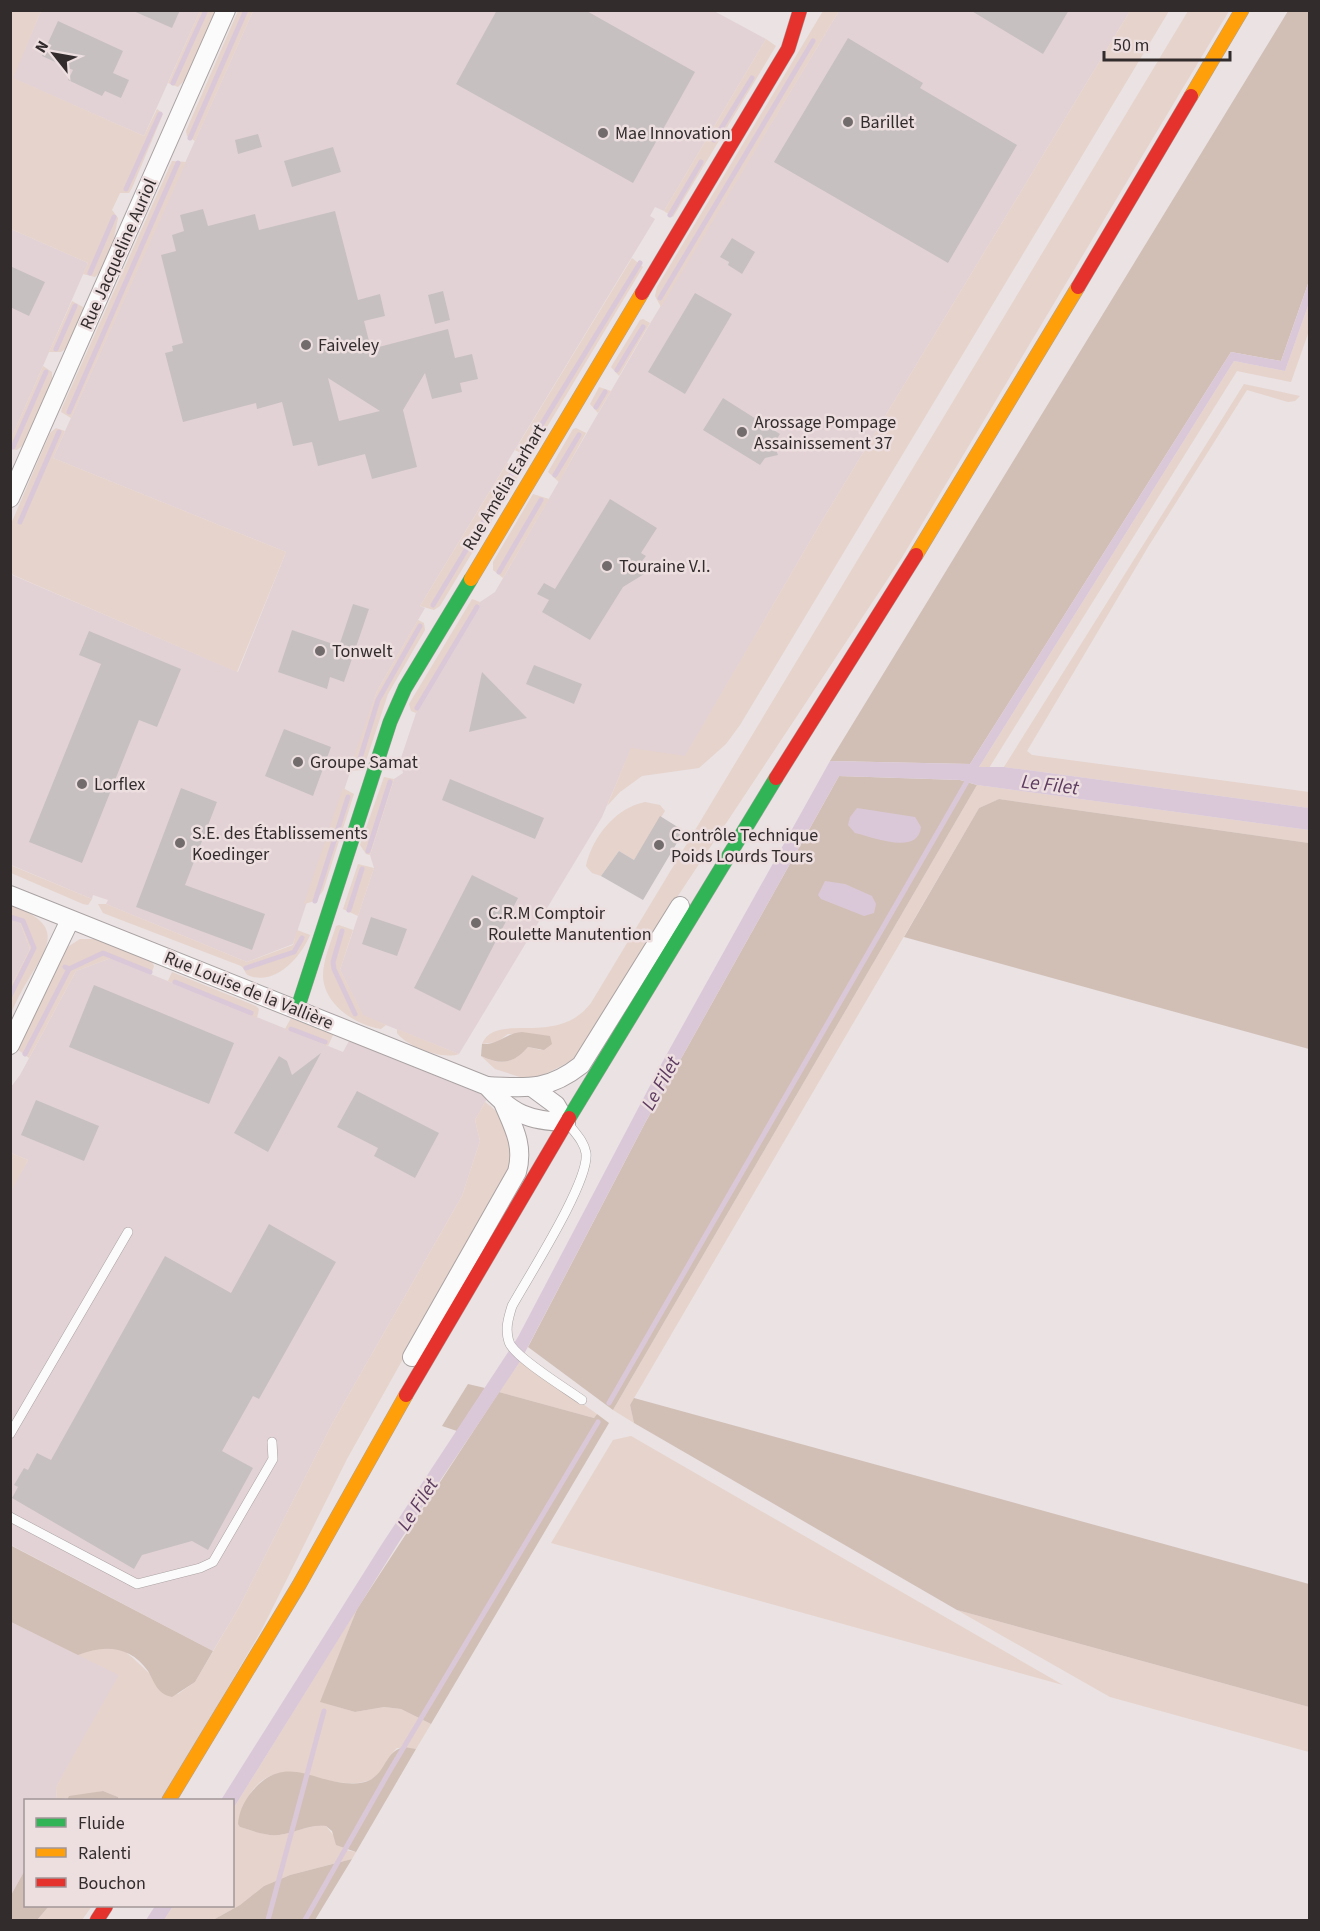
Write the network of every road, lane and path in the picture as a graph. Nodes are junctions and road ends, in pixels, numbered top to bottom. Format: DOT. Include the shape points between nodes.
graph roads {
  1 [pos="226,10"];
  2 [pos="800,10"];
  3 [pos="1242,10"];
  4 [pos="10,498"];
  5 [pos="736,841"];
  6 [pos="10,895"];
  7 [pos="70,920"];
  8 [pos="297,1010"];
  9 [pos="10,1045"];
  10 [pos="487,1086"];
  11 [pos="533,1088"];
  12 [pos="504,1105"];
  13 [pos="566,1122"];
  14 [pos="128,1232"];
  15 [pos="404,1398"];
  16 [pos="582,1400"];
  17 [pos="10,1434"];
  18 [pos="273,1442"];
  19 [pos="10,1517"];
  20 [pos="170,1799"];
  21 [pos="105,1907"];
  22 [pos="97,1920"];
  1 -- 4 [label="street, Rue Jacqueline Auriol"];
  2 -- 8 [label="main road, Rue Amélia Earhart" via="788,49 405,688 390,722"];
  3 -- 5 [label="main road" via="961,484"];
  5 -- 11 [label="street, Rue Louise de la Vallière" via="688,893 581,1065 558,1081"];
  5 -- 13 [label="main road"];
  6 -- 7 [label="street, Rue Louise de la Vallière"];
  7 -- 8 [label="street, Rue Louise de la Vallière"];
  7 -- 9 [label="street"];
  8 -- 10 [label="street, Rue Louise de la Vallière"];
  10 -- 11 [label="street, Rue Louise de la Vallière"];
  10 -- 12 [label="street, Rue Louise de la Vallière"];
  11 -- 13 [label="street" via="556,1105"];
  12 -- 13 [label="street, Rue Louise de la Vallière" via="540,1121"];
  12 -- 15 [label="street, Rue Louise de la Vallière" via="519,1144 517,1172 405,1369"];
  13 -- 15 [label="main road"];
  13 -- 16 [label="lane" via="583,1143 587,1156 579,1185 512,1306 506,1325 509,1345"];
  14 -- 17 [label="lane"];
  15 -- 20 [label="main road" via="299,1585"];
  18 -- 19 [label="lane" via="273,1459 219,1556 200,1568 137,1584"];
  21 -- 22 [label="main road"];
}
